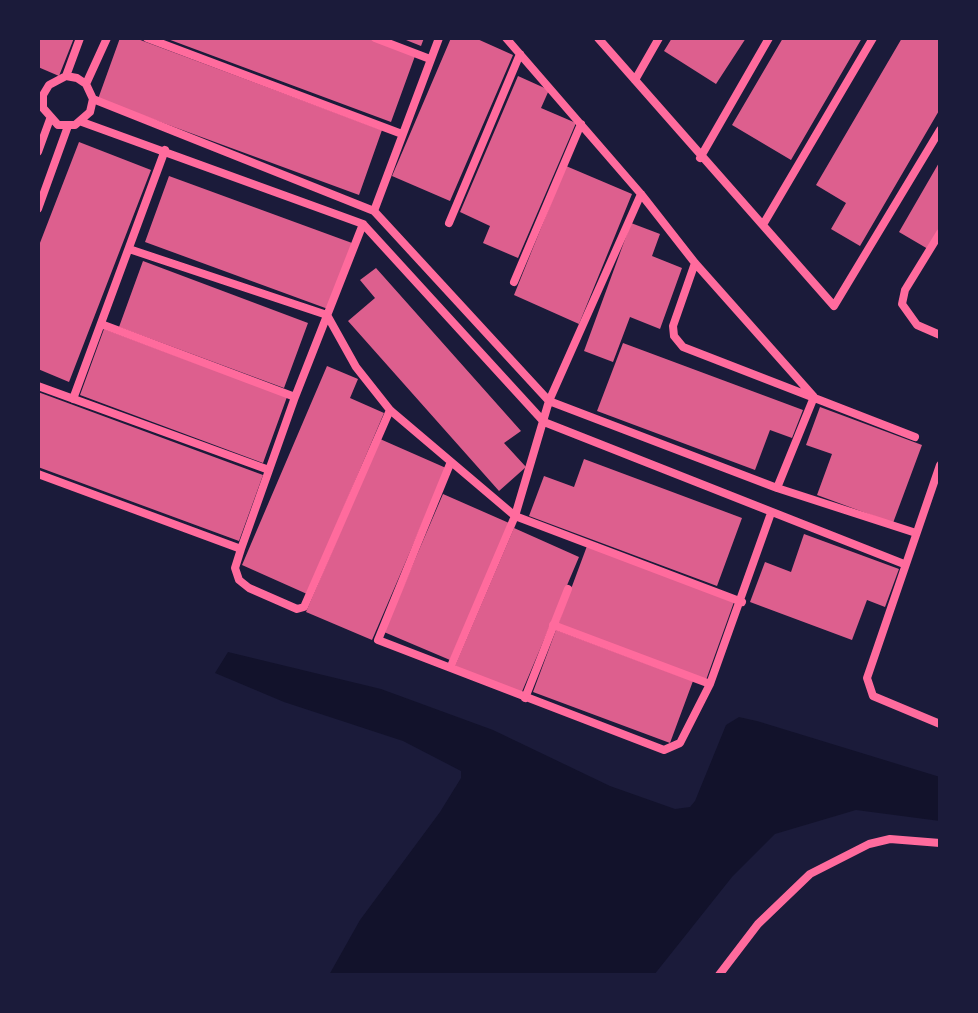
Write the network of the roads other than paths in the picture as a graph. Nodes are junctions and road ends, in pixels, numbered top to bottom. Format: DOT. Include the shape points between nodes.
graph roads {
  1 [pos="80,38"];
  2 [pos="107,38"];
  3 [pos="147,38"];
  4 [pos="375,38"];
  5 [pos="439,38"];
  6 [pos="506,38"];
  7 [pos="598,38"];
  8 [pos="659,38"];
  9 [pos="769,38"];
  10 [pos="873,38"];
  11 [pos="520,54"];
  12 [pos="430,59"];
  13 [pos="66,76"];
  14 [pos="38,79"];
  15 [pos="635,80"];
  16 [pos="86,84"];
  17 [pos="49,85"];
  18 [pos="93,99"];
  19 [pos="41,107"];
  20 [pos="50,119"];
  21 [pos="82,122"];
  22 [pos="581,124"];
  23 [pos="68,126"];
  24 [pos="940,130"];
  25 [pos="402,134"];
  26 [pos="165,150"];
  27 [pos="38,152"];
  28 [pos="700,158"];
  29 [pos="641,194"];
  30 [pos="38,209"];
  31 [pos="374,211"];
  32 [pos="449,223"];
  33 [pos="764,223"];
  34 [pos="363,224"];
  35 [pos="940,233"];
  36 [pos="129,249"];
  37 [pos="695,263"];
  38 [pos="514,282"];
  39 [pos="327,315"];
  40 [pos="101,324"];
  41 [pos="940,335"];
  42 [pos="38,386"];
  43 [pos="295,397"];
  44 [pos="814,397"];
  45 [pos="73,399"];
  46 [pos="549,401"];
  47 [pos="390,410"];
  48 [pos="544,422"];
  49 [pos="915,437"];
  50 [pos="450,464"];
  51 [pos="940,465"];
  52 [pos="269,470"];
  53 [pos="38,474"];
  54 [pos="777,488"];
  55 [pos="771,513"];
  56 [pos="515,516"];
  57 [pos="916,533"];
  58 [pos="241,549"];
  59 [pos="904,564"];
  60 [pos="568,589"];
  61 [pos="742,602"];
  62 [pos="553,625"];
  63 [pos="451,666"];
  64 [pos="710,684"];
  65 [pos="525,698"];
  66 [pos="940,724"];
  67 [pos="940,843"];
  68 [pos="719,975"];
  1 -- 13 [label="street"];
  2 -- 16 [label="street"];
  3 -- 25 [label="street"];
  4 -- 12 [label="street"];
  5 -- 12 [label="street"];
  6 -- 11 [label="street"];
  7 -- 15 [label="street"];
  8 -- 15 [label="street"];
  9 -- 28 [label="street"];
  10 -- 33 [label="street"];
  11 -- 22 [label="street"];
  11 -- 32 [label="street"];
  12 -- 25 [label="street"];
  13 -- 16 [label="street"];
  13 -- 17 [label="street"];
  14 -- 17 [label="street"];
  15 -- 28 [label="street"];
  16 -- 18 [label="street"];
  17 -- 19 [label="street"];
  18 -- 21 [label="street"];
  18 -- 31 [label="street"];
  19 -- 20 [label="street"];
  20 -- 23 [label="street"];
  20 -- 27 [label="street"];
  21 -- 23 [label="street"];
  21 -- 26 [label="street"];
  22 -- 29 [label="street"];
  22 -- 38 [label="street"];
  23 -- 30 [label="street"];
  24 -- 33 [label="street" via="834,306"];
  25 -- 31 [label="street"];
  26 -- 34 [label="street"];
  26 -- 36 [label="street"];
  28 -- 33 [label="street"];
  29 -- 37 [label="street"];
  29 -- 46 [label="street"];
  31 -- 46 [label="street"];
  34 -- 39 [label="street"];
  34 -- 48 [label="street"];
  35 -- 41 [label="street" via="902,304 917,325"];
  36 -- 39 [label="street"];
  36 -- 40 [label="street"];
  37 -- 44 [label="street"];
  37 -- 44 [label="street" via="673,326 683,347"];
  39 -- 43 [label="street"];
  39 -- 47 [label="street" via="356,367"];
  40 -- 43 [label="street"];
  40 -- 45 [label="street"];
  42 -- 45 [label="street"];
  43 -- 52 [label="street"];
  44 -- 49 [label="street"];
  44 -- 54 [label="street"];
  45 -- 52 [label="street"];
  46 -- 48 [label="street"];
  46 -- 54 [label="street"];
  47 -- 50 [label="street"];
  47 -- 58 [label="street" via="304,607 297,609 239,580 235,568"];
  48 -- 55 [label="street"];
  48 -- 56 [label="street"];
  50 -- 56 [label="street"];
  50 -- 63 [label="street" via="376,638"];
  51 -- 57 [label="street"];
  52 -- 58 [label="street"];
  53 -- 58 [label="street"];
  54 -- 57 [label="street"];
  55 -- 59 [label="street"];
  55 -- 61 [label="street"];
  56 -- 61 [label="street"];
  56 -- 63 [label="street"];
  57 -- 59 [label="street"];
  59 -- 66 [label="street" via="868,685 873,696"];
  60 -- 62 [label="street"];
  61 -- 64 [label="street"];
  62 -- 64 [label="street"];
  62 -- 65 [label="street"];
  63 -- 65 [label="street"];
  64 -- 65 [label="street" via="680,743 664,750"];
  67 -- 68 [label="street" via="879,841 810,874 758,924"];
}
